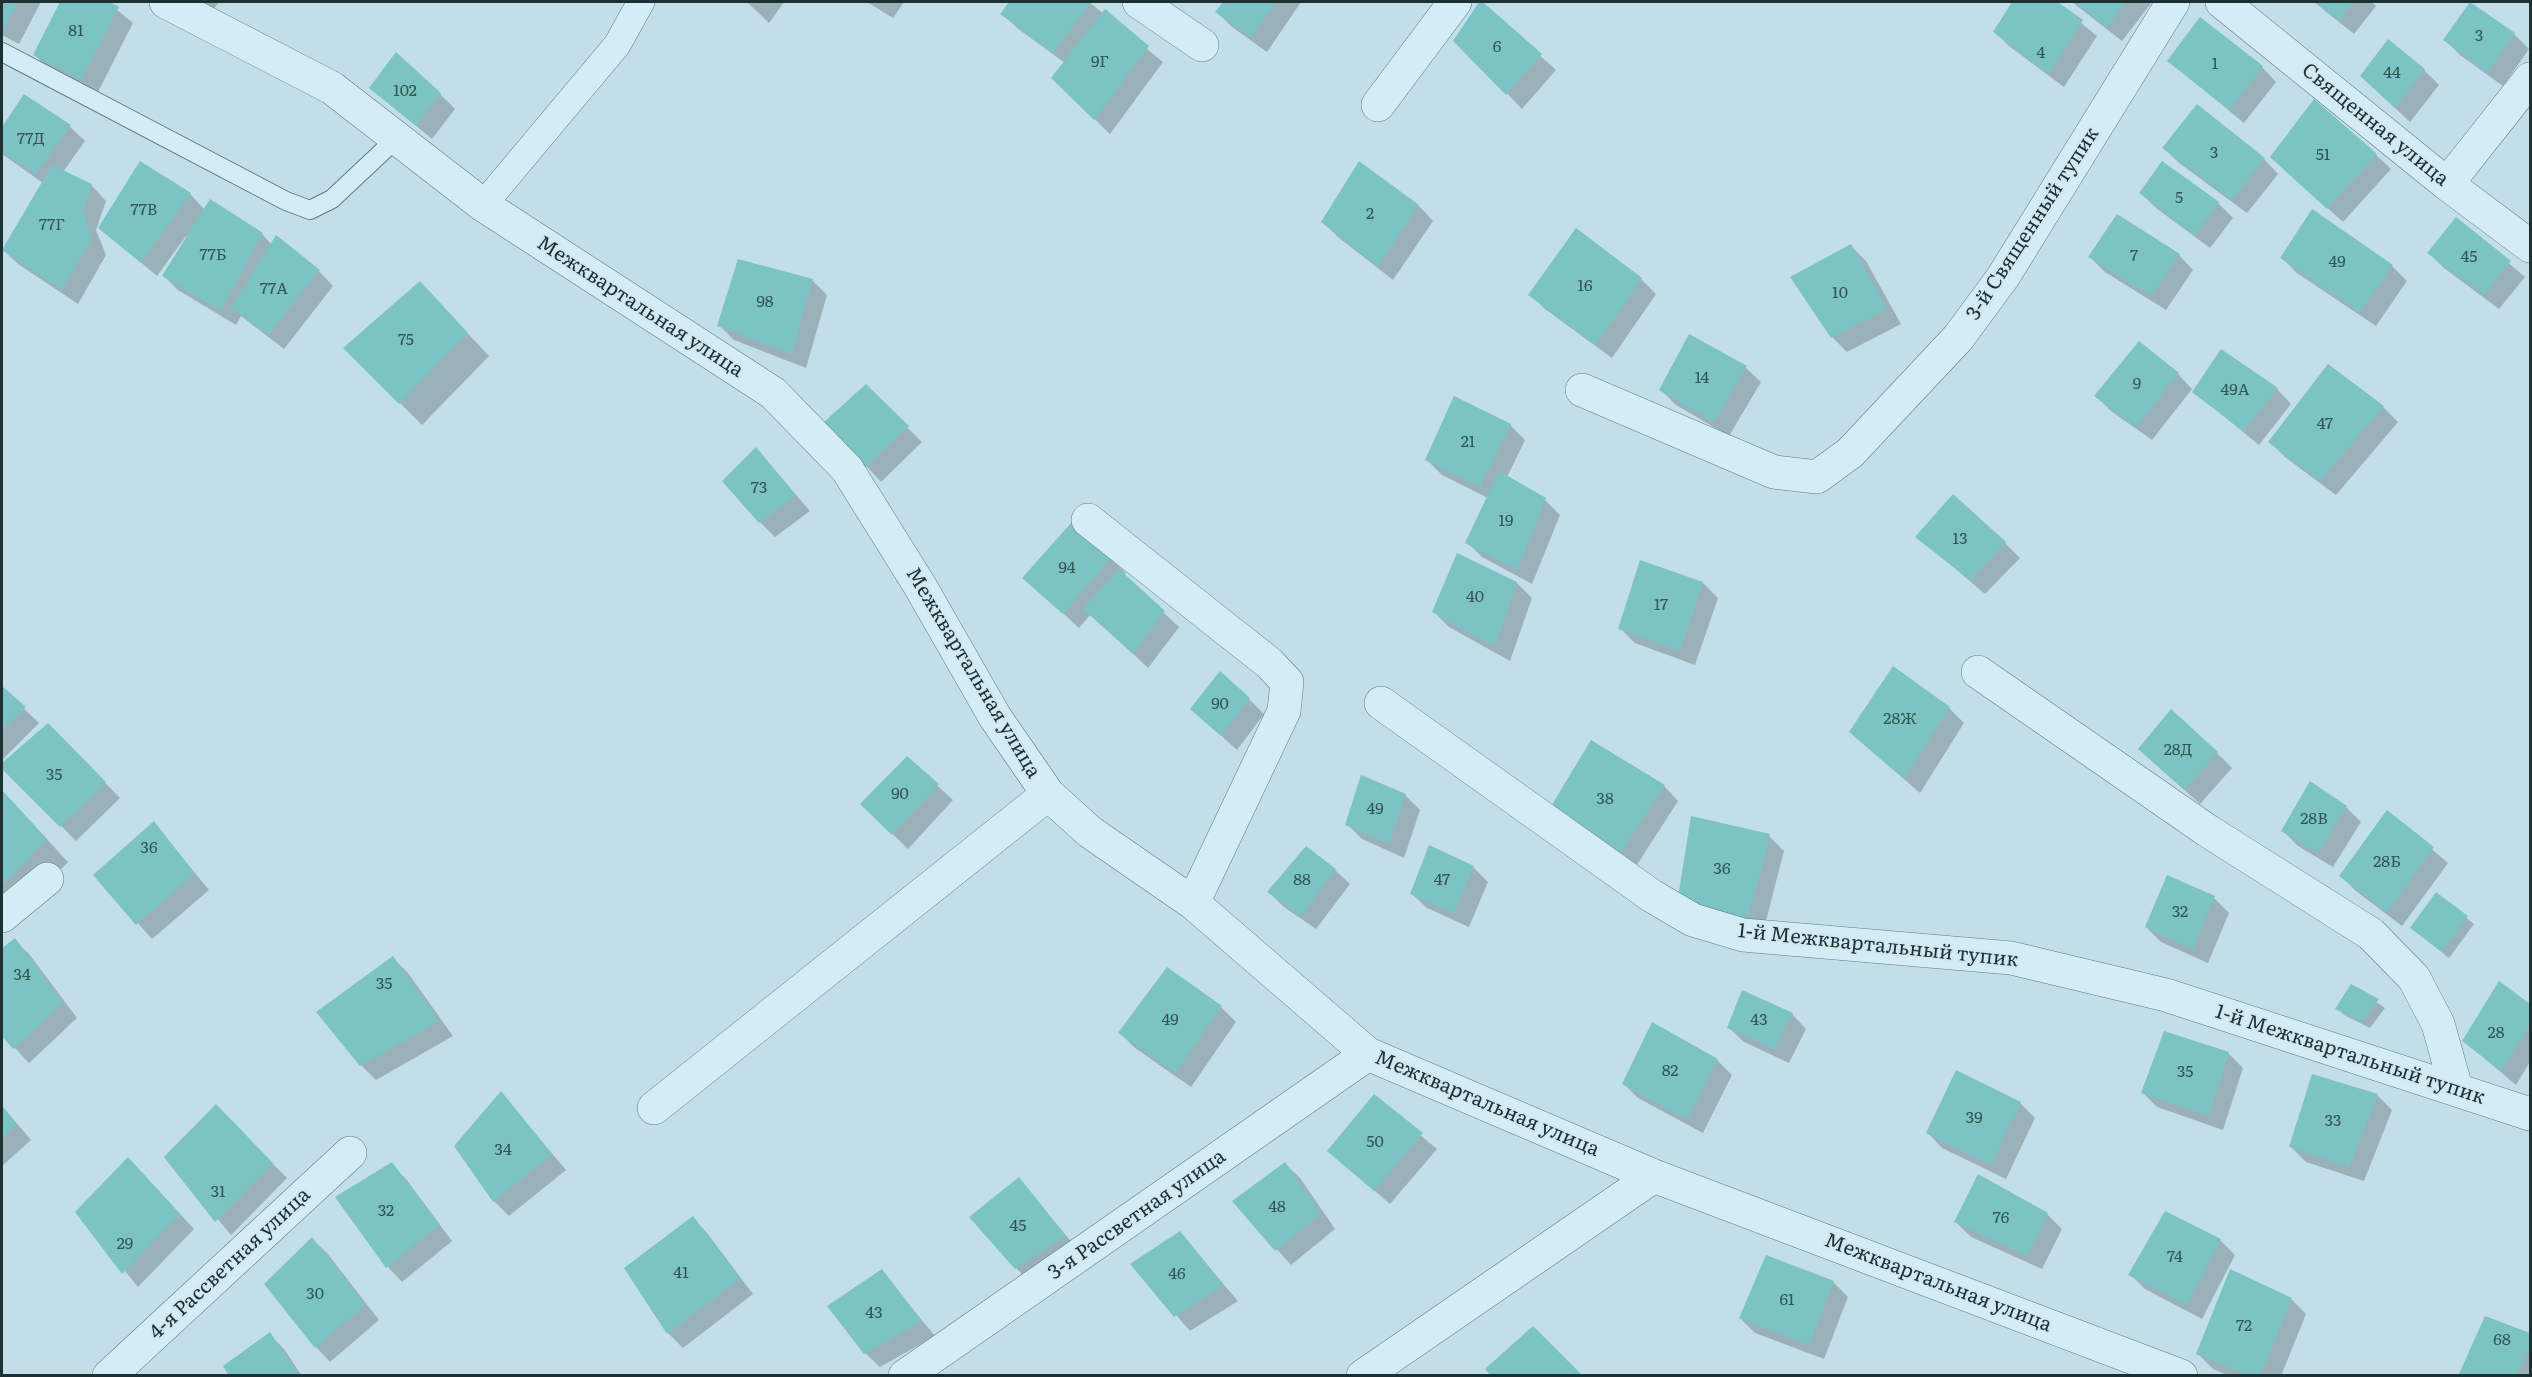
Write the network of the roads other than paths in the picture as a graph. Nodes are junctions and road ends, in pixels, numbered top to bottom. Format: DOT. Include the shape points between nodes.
graph roads {
  1 [pos="166,2"];
  2 [pos="641,2"];
  3 [pos="1139,2"];
  4 [pos="1455,2"];
  5 [pos="2173,2"];
  6 [pos="2237,6"];
  7 [pos="1202,45"];
  8 [pos="2,52"];
  9 [pos="2530,79"];
  10 [pos="1378,105"];
  11 [pos="398,136"];
  12 [pos="2447,184"];
  13 [pos="483,205"];
  14 [pos="2530,246"];
  15 [pos="1582,390"];
  16 [pos="1088,520"];
  17 [pos="1978,672"];
  18 [pos="1381,703"];
  19 [pos="1048,794"];
  20 [pos="47,879"];
  21 [pos="1193,903"];
  22 [pos="2,916"];
  23 [pos="1368,1054"];
  24 [pos="2456,1088"];
  25 [pos="654,1108"];
  26 [pos="2530,1114"];
  27 [pos="350,1153"];
  28 [pos="1654,1176"];
  29 [pos="109,1376"];
  30 [pos="905,1376"];
  31 [pos="1363,1376"];
  32 [pos="2181,1376"];
  1 -- 11 [label="street, Межквартальная улица" via="332,88"];
  2 -- 13 [label="street" via="616,45"];
  3 -- 7 [label="street"];
  4 -- 10 [label="street"];
  5 -- 15 [label="street, 3-й Священный тупик" via="2003,277 1958,338 1850,453 1816,477 1774,472"];
  6 -- 12 [label="street, Священная улица"];
  8 -- 11 [label="lane" via="310,210 332,199"];
  9 -- 12 [label="street"];
  11 -- 13 [label="street, Межквартальная улица"];
  12 -- 14 [label="street, Священная улица"];
  13 -- 19 [label="street, Межквартальная улица" via="773,393 847,469 995,717"];
  16 -- 21 [label="street" via="1269,663 1287,682 1284,711"];
  17 -- 24 [label="street" via="2208,831 2371,934 2414,978 2438,1024"];
  18 -- 24 [label="street, 1-й Межквартальный тупик" via="1652,896 1693,920 1743,935 2011,958 2166,995"];
  19 -- 21 [label="street, Межквартальная улица" via="1090,832"];
  19 -- 25 [label="street"];
  20 -- 22 [label="street"];
  21 -- 23 [label="street, Межквартальная улица"];
  23 -- 28 [label="street, Межквартальная улица"];
  23 -- 30 [label="street, 3-я Рассветная улица"];
  24 -- 26 [label="street, 1-й Межквартальный тупик"];
  27 -- 29 [label="street, 4-я Рассветная улица"];
  28 -- 31 [label="street"];
  28 -- 32 [label="street, Межквартальная улица"];
}
